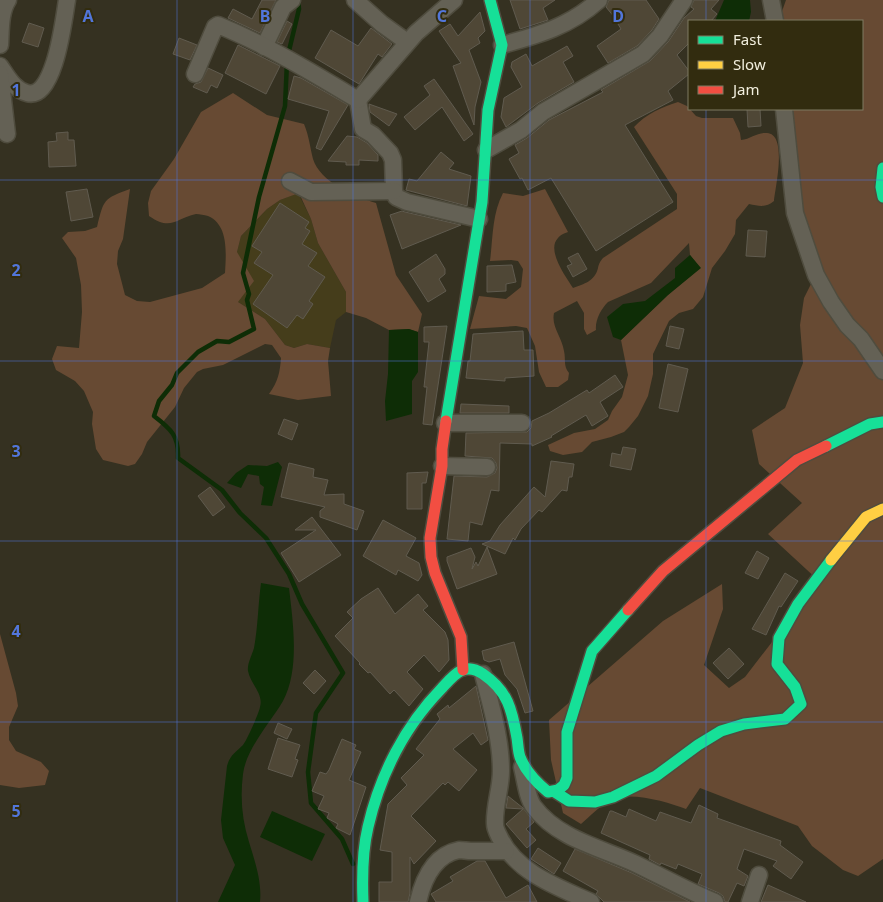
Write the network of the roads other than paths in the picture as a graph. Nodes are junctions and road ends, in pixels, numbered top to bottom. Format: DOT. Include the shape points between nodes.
graph roads {
  1 [pos="8,0"];
  2 [pos="67,0"];
  3 [pos="292,0"];
  4 [pos="355,0"];
  5 [pos="454,0"];
  6 [pos="490,0"];
  7 [pos="599,0"];
  8 [pos="684,0"];
  9 [pos="770,0"];
  10 [pos="775,20"];
  11 [pos="407,42"];
  12 [pos="0,45"];
  13 [pos="502,45"];
  14 [pos="269,50"];
  15 [pos="0,66"];
  16 [pos="0,74"];
  17 [pos="195,74"];
  18 [pos="358,100"];
  19 [pos="784,110"];
  20 [pos="8,134"];
  21 [pos="486,150"];
  22 [pos="883,168"];
  23 [pos="290,181"];
  24 [pos="394,191"];
  25 [pos="883,197"];
  26 [pos="479,219"];
  27 [pos="883,370"];
  28 [pos="879,420"];
  29 [pos="445,422"];
  30 [pos="522,423"];
  31 [pos="442,466"];
  32 [pos="487,467"];
  33 [pos="883,509"];
  34 [pos="463,670"];
  35 [pos="484,674"];
  36 [pos="520,758"];
  37 [pos="555,792"];
  38 [pos="506,851"];
  39 [pos="759,875"];
  40 [pos="364,902"];
  41 [pos="418,902"];
  42 [pos="591,902"];
  43 [pos="715,902"];
  44 [pos="750,902"];
  1 -- 12 [label="street" via="2,15"];
  2 -- 15 [label="street" via="56,62 37,92 30,94 20,90"];
  3 -- 14 [label="street" via="283,7"];
  4 -- 11 [label="street"];
  5 -- 11 [label="street"];
  6 -- 13 [label="street"];
  7 -- 13 [label="street" via="575,19 547,32"];
  8 -- 21 [label="street" via="644,54 542,112 521,130"];
  9 -- 10 [label="street"];
  11 -- 18 [label="street"];
  13 -- 21 [label="street" via="488,110"];
  14 -- 17 [label="street" via="217,25"];
  14 -- 18 [label="street"];
  16 -- 20 [label="street"];
  18 -- 24 [label="street" via="363,129 373,135 393,160"];
  19 -- 27 [label="street" via="795,213 816,275 847,325"];
  21 -- 26 [label="street"];
  22 -- 25 [label="street"];
  23 -- 24 [label="street" via="312,192"];
  24 -- 26 [label="street" via="402,200"];
  26 -- 29 [label="street"];
  28 -- 37 [label="street" via="797,460 663,571 592,651 567,732 567,779 563,788"];
  29 -- 30 [label="street"];
  29 -- 31 [label="street"];
  31 -- 32 [label="street"];
  31 -- 34 [label="street" via="430,538 431,557 461,637"];
  33 -- 37 [label="street" via="866,517 854,530 798,604 779,638 777,664 801,698 801,704 794,712 785,719 744,724 721,731 656,776 613,797 594,802 569,801"];
  34 -- 35 [label="street" via="473,669"];
  34 -- 40 [label="street" via="454,674 419,714 390,763 372,806 366,832 362,856"];
  35 -- 36 [label="street" via="508,699"];
  35 -- 38 [label="street" via="500,756 495,827"];
  36 -- 37 [label="street" via="540,786 548,792"];
  36 -- 43 [label="street" via="529,797 544,819 567,835"];
  38 -- 41 [label="street" via="460,850 448,854 428,873"];
  38 -- 42 [label="street" via="533,874"];
  39 -- 44 [label="street"];
}
